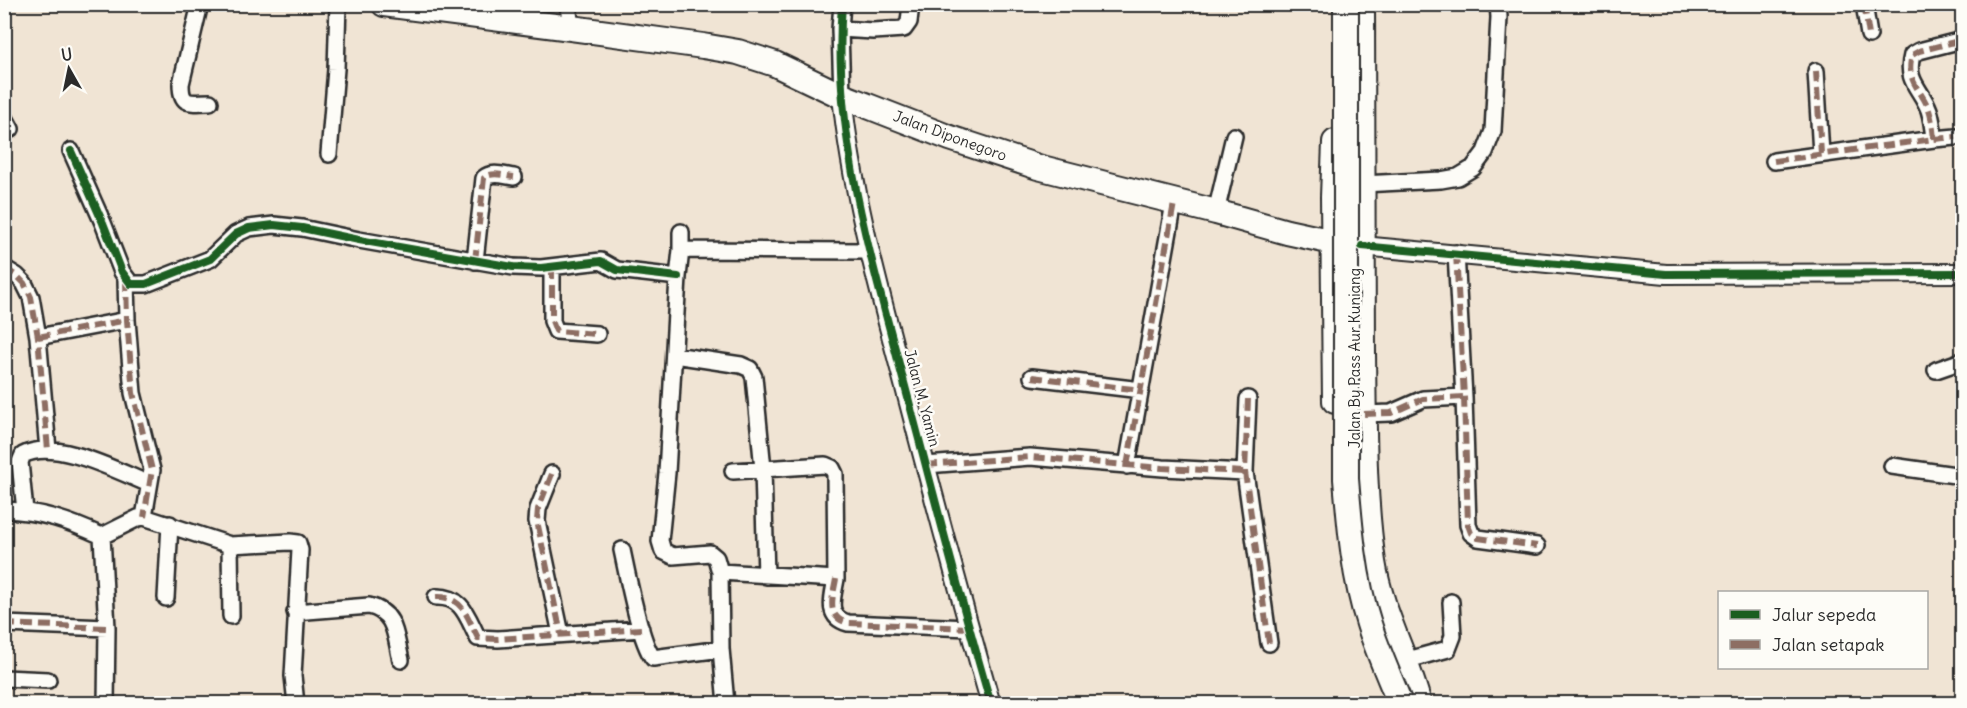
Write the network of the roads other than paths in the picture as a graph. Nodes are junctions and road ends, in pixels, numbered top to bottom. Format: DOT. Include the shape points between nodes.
graph roads {
  1 [pos="200,4"];
  2 [pos="338,4"];
  3 [pos="384,4"];
  4 [pos="842,4"];
  5 [pos="911,4"];
  6 [pos="1336,4"];
  7 [pos="1346,4"];
  8 [pos="1354,4"];
  9 [pos="1362,4"];
  10 [pos="1498,4"];
  11 [pos="1864,4"];
  12 [pos="569,16"];
  13 [pos="840,29"];
  14 [pos="1869,35"];
  15 [pos="1962,40"];
  16 [pos="1816,71"];
  17 [pos="1336,75"];
  18 [pos="1362,76"];
  19 [pos="842,96"];
  20 [pos="210,102"];
  21 [pos="1234,136"];
  22 [pos="1956,137"];
  23 [pos="1934,139"];
  24 [pos="71,151"];
  25 [pos="329,154"];
  26 [pos="1821,154"];
  27 [pos="1774,161"];
  28 [pos="514,177"];
  29 [pos="1362,184"];
  30 [pos="1174,202"];
  31 [pos="1216,212"];
  32 [pos="681,232"];
  33 [pos="1333,242"];
  34 [pos="1362,246"];
  35 [pos="681,250"];
  36 [pos="869,251"];
  37 [pos="1456,254"];
  38 [pos="475,261"];
  39 [pos="552,267"];
  40 [pos="4,268"];
  41 [pos="1962,273"];
  42 [pos="678,277"];
  43 [pos="126,279"];
  44 [pos="127,320"];
  45 [pos="597,334"];
  46 [pos="38,337"];
  47 [pos="674,355"];
  48 [pos="1962,361"];
  49 [pos="1936,370"];
  50 [pos="1032,377"];
  51 [pos="1141,390"];
  52 [pos="1464,397"];
  53 [pos="1248,399"];
  54 [pos="1364,414"];
  55 [pos="48,450"];
  56 [pos="926,465"];
  57 [pos="1126,466"];
  58 [pos="1892,466"];
  59 [pos="763,468"];
  60 [pos="733,471"];
  61 [pos="1245,472"];
  62 [pos="552,474"];
  63 [pos="1962,476"];
  64 [pos="149,484"];
  65 [pos="4,510"];
  66 [pos="25,511"];
  67 [pos="144,517"];
  68 [pos="170,525"];
  69 [pos="102,536"];
  70 [pos="230,545"];
  71 [pos="1537,546"];
  72 [pos="622,550"];
  73 [pos="720,572"];
  74 [pos="766,576"];
  75 [pos="836,579"];
  76 [pos="436,597"];
  77 [pos="166,598"];
  78 [pos="1451,602"];
  79 [pos="295,612"];
  80 [pos="231,616"];
  81 [pos="4,624"];
  82 [pos="108,628"];
  83 [pos="969,628"];
  84 [pos="641,629"];
  85 [pos="561,634"];
  86 [pos="1269,643"];
  87 [pos="721,649"];
  88 [pos="400,660"];
  89 [pos="1404,661"];
  90 [pos="4,678"];
  91 [pos="48,680"];
  92 [pos="1405,702"];
  93 [pos="296,703"];
  94 [pos="106,704"];
  95 [pos="311,704"];
  96 [pos="726,704"];
  97 [pos="991,704"];
  1 -- 20 [label="street" via="181,92 186,102"];
  2 -- 25 [label="street"];
  3 -- 12 [label="highway, Jalan Diponegoro"];
  4 -- 13 [label="street"];
  5 -- 13 [label="street" via="904,29"];
  6 -- 17 [label="highway, Jalan By Pass Aur Kuniang"];
  7 -- 92 [label="highway, Jalan By Pass Aur Kuniang, bridge" via="1349,517 1368,624"];
  8 -- 92 [label="highway, Jalan By Pass Aur Kuniang" via="1356,478 1368,588"];
  9 -- 18 [label="highway, Jalan By Pass Aur Kuniang"];
  10 -- 29 [label="street" via="1493,131 1473,168 1458,177 1441,180"];
  11 -- 14 [label="street"];
  12 -- 19 [label="highway, Jalan Diponegoro" via="738,52 775,64"];
  13 -- 19 [label="street"];
  15 -- 23 [label="street" via="1912,55 1912,80 1930,112"];
  16 -- 26 [label="street"];
  17 -- 18 [label="highway"];
  17 -- 33 [label="highway, Jalan By Pass Aur Kuniang"];
  18 -- 29 [label="highway, Jalan By Pass Aur Kuniang"];
  19 -- 30 [label="highway, Jalan Diponegoro" via="1038,167"];
  19 -- 36 [label="street, Jalan M. Yamin"];
  21 -- 31 [label="street"];
  22 -- 23 [label="street"];
  23 -- 26 [label="street"];
  24 -- 43 [label="street"];
  26 -- 27 [label="street"];
  28 -- 38 [label="street" via="484,177"];
  29 -- 34 [label="highway, Jalan By Pass Aur Kuniang"];
  30 -- 31 [label="highway, Jalan Diponegoro"];
  30 -- 51 [label="street"];
  31 -- 33 [label="highway, Jalan Diponegoro"];
  32 -- 35 [label="street"];
  33 -- 92 [label="highway, Jalan By Pass Aur Kuniang" via="1336,464 1345,568 1350,597 1383,691"];
  34 -- 37 [label="street"];
  34 -- 54 [label="highway, Jalan By Pass Aur Kuniang"];
  35 -- 36 [label="street"];
  35 -- 42 [label="street"];
  36 -- 56 [label="street, Jalan M. Yamin"];
  37 -- 41 [label="street" via="1666,274"];
  37 -- 52 [label="street"];
  38 -- 39 [label="street" via="513,267"];
  38 -- 43 [label="street" via="274,225 249,228 236,234 210,259 146,284 131,284"];
  39 -- 42 [label="street" via="601,261 618,270"];
  39 -- 45 [label="street" via="556,331"];
  40 -- 46 [label="street" via="17,276 31,297"];
  42 -- 47 [label="street"];
  43 -- 44 [label="street"];
  44 -- 46 [label="street"];
  44 -- 64 [label="street" via="134,393 152,470"];
  46 -- 55 [label="street"];
  47 -- 59 [label="street" via="750,369"];
  47 -- 73 [label="street" via="661,547 673,556 713,554"];
  48 -- 49 [label="street"];
  50 -- 51 [label="street"];
  51 -- 57 [label="street"];
  52 -- 54 [label="street" via="1423,399 1391,413"];
  52 -- 71 [label="street" via="1467,515 1471,533 1478,538"];
  53 -- 61 [label="street"];
  54 -- 89 [label="highway, Jalan By Pass Aur Kuniang" via="1373,563"];
  55 -- 64 [label="street" via="81,457"];
  55 -- 66 [label="street" via="30,451 20,462"];
  56 -- 57 [label="street" via="1030,457"];
  56 -- 83 [label="street, Jalan M. Yamin"];
  57 -- 61 [label="street"];
  58 -- 63 [label="street"];
  59 -- 60 [label="street"];
  59 -- 74 [label="street"];
  59 -- 75 [label="street" via="825,465 836,474"];
  61 -- 86 [label="street"];
  62 -- 85 [label="street" via="537,521"];
  64 -- 67 [label="street"];
  65 -- 66 [label="street"];
  66 -- 69 [label="street" via="76,524"];
  67 -- 68 [label="street"];
  67 -- 69 [label="street"];
  68 -- 70 [label="street"];
  68 -- 77 [label="street"];
  69 -- 82 [label="street"];
  70 -- 79 [label="street" via="298,543"];
  70 -- 80 [label="street"];
  72 -- 84 [label="street"];
  73 -- 74 [label="street"];
  73 -- 87 [label="street"];
  74 -- 75 [label="street"];
  75 -- 83 [label="street" via="833,610 840,621"];
  76 -- 85 [label="street" via="455,600 478,638"];
  78 -- 89 [label="street" via="1453,636 1448,649"];
  79 -- 88 [label="street" via="378,608 392,624"];
  79 -- 93 [label="street"];
  81 -- 82 [label="street"];
  82 -- 94 [label="street"];
  83 -- 97 [label="street, Jalan M. Yamin"];
  84 -- 85 [label="street"];
  84 -- 87 [label="street" via="653,658"];
  87 -- 96 [label="street"];
  89 -- 92 [label="highway, Jalan By Pass Aur Kuniang"];
  90 -- 91 [label="street"];
  93 -- 95 [label="street"];
}
